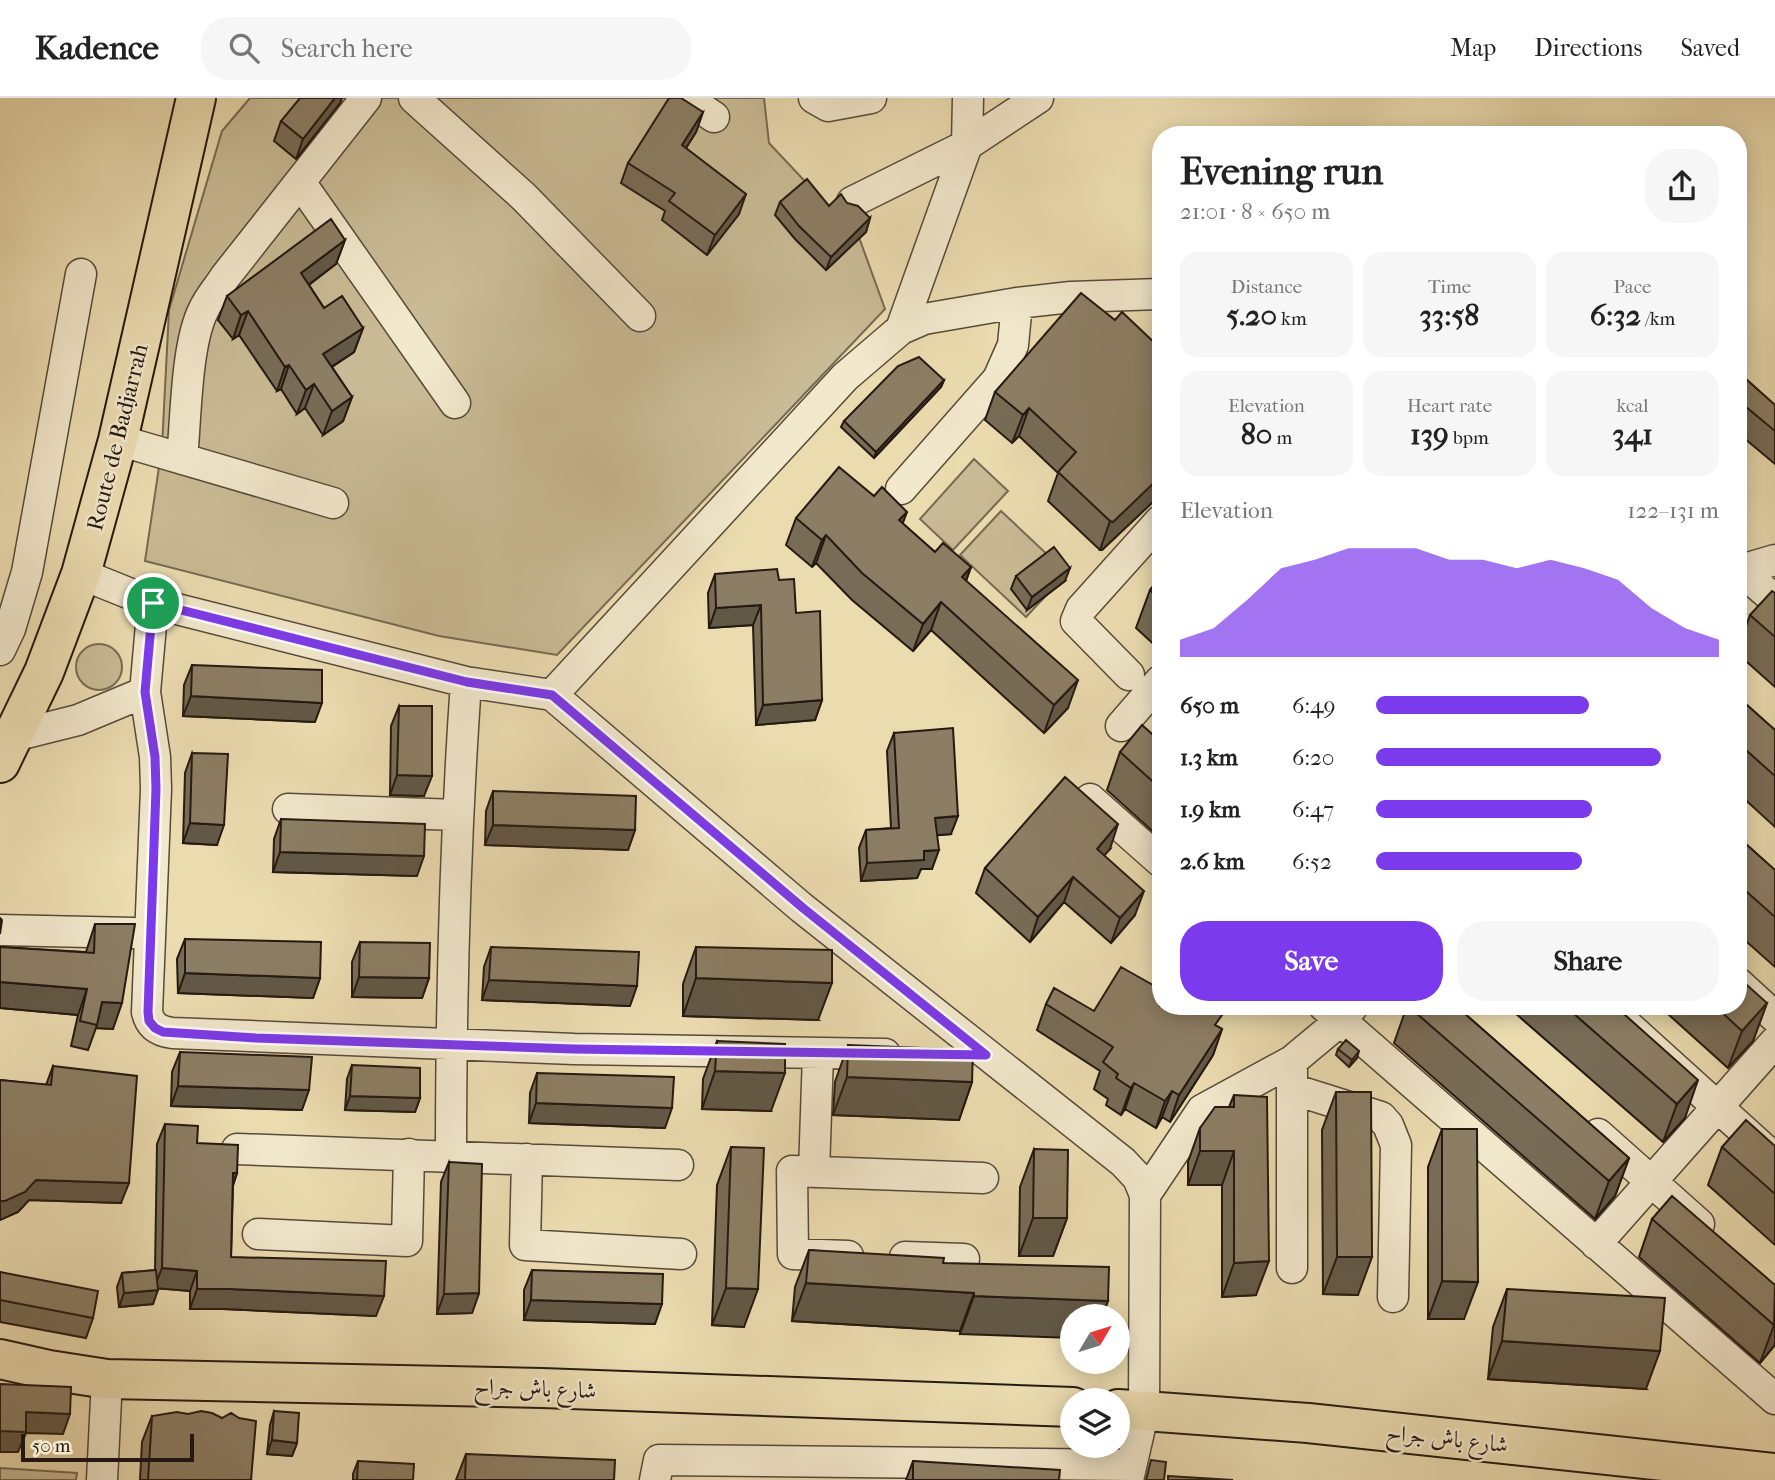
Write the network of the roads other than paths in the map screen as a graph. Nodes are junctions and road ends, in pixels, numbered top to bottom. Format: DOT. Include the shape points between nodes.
graph roads {
  1 [pos="196,98"];
  2 [pos="366,98"];
  3 [pos="414,98"];
  4 [pos="686,98"];
  5 [pos="814,98"];
  6 [pos="871,98"];
  7 [pos="968,98"];
  8 [pos="1038,98"];
  9 [pos="714,117"];
  10 [pos="967,145"];
  11 [pos="300,182"];
  12 [pos="852,202"];
  13 [pos="81,274"];
  14 [pos="1152,294"];
  15 [pos="1017,303"];
  16 [pos="640,316"];
  17 [pos="901,329"];
  18 [pos="455,403"];
  19 [pos="118,440"];
  20 [pos="182,459"];
  21 [pos="901,489"];
  22 [pos="333,503"];
  23 [pos="1152,530"];
  24 [pos="1775,560"];
  25 [pos="1747,569"];
  26 [pos="81,574"];
  27 [pos="1747,577"];
  28 [pos="1775,600"];
  29 [pos="153,603"];
  30 [pos="0,650"];
  31 [pos="1129,675"];
  32 [pos="467,682"];
  33 [pos="1152,690"];
  34 [pos="145,692"];
  35 [pos="552,695"];
  36 [pos="1121,726"];
  37 [pos="7,750"];
  38 [pos="1090,799"];
  39 [pos="288,809"];
  40 [pos="457,815"];
  41 [pos="1152,854"];
  42 [pos="0,930"];
  43 [pos="152,933"];
  44 [pos="1747,991"];
  45 [pos="1336,1015"];
  46 [pos="1343,1015"];
  47 [pos="1616,1015"];
  48 [pos="1775,1017"];
  49 [pos="1775,1042"];
  50 [pos="451,1044"];
  51 [pos="818,1054"];
  52 [pos="909,1054"];
  53 [pos="948,1055"];
  54 [pos="986,1055"];
  55 [pos="1292,1075"];
  56 [pos="1718,1107"];
  57 [pos="1578,1117"];
  58 [pos="237,1149"];
  59 [pos="409,1154"];
  60 [pos="451,1156"];
  61 [pos="527,1159"];
  62 [pos="1775,1159"];
  63 [pos="678,1165"];
  64 [pos="814,1171"];
  65 [pos="983,1178"];
  66 [pos="1651,1181"];
  67 [pos="1145,1195"];
  68 [pos="258,1234"];
  69 [pos="1596,1244"];
  70 [pos="1723,1245"];
  71 [pos="681,1254"];
  72 [pos="964,1259"];
  73 [pos="1292,1268"];
  74 [pos="1394,1297"];
  75 [pos="0,1359"];
  76 [pos="107,1379"];
  77 [pos="1775,1399"];
  78 [pos="1060,1407"];
  79 [pos="1131,1409"];
  80 [pos="1130,1472"];
  81 [pos="1775,1473"];
  82 [pos="102,1480"];
  83 [pos="655,1480"];
  1 -- 19 [label="main road, Route de Badjarrah"];
  2 -- 11 [label="street"];
  3 -- 16 [label="street" via="524,197"];
  4 -- 9 [label="street"];
  5 -- 6 [label="street" via="828,106"];
  7 -- 10 [label="street"];
  8 -- 10 [label="street"];
  10 -- 12 [label="street"];
  10 -- 17 [label="street"];
  11 -- 18 [label="street"];
  11 -- 20 [label="street" via="204,309 192,353"];
  13 -- 30 [label="street" via="27,572"];
  14 -- 15 [label="street"];
  15 -- 17 [label="street" via="924,319"];
  15 -- 21 [label="street" via="1013,345 998,379"];
  17 -- 35 [label="street" via="845,377"];
  19 -- 20 [label="street"];
  19 -- 26 [label="main road, Route de Badjarrah"];
  20 -- 22 [label="street"];
  23 -- 31 [label="street" via="1081,609 1076,621"];
  24 -- 25 [label="street"];
  26 -- 29 [label="street"];
  26 -- 37 [label="main road, Route de Badjarrah" via="44,672"];
  27 -- 28 [label="street"];
  29 -- 32 [label="street"];
  29 -- 34 [label="street"];
  32 -- 35 [label="street"];
  32 -- 40 [label="street"];
  33 -- 36 [label="street"];
  34 -- 37 [label="street"];
  34 -- 43 [label="street" via="156,789"];
  35 -- 54 [label="street" via="803,908"];
  38 -- 41 [label="street"];
  39 -- 40 [label="street"];
  40 -- 50 [label="street"];
  42 -- 43 [label="street"];
  43 -- 50 [label="street" via="148,1012 149,1021 163,1032"];
  44 -- 48 [label="street"];
  45 -- 55 [label="street"];
  46 -- 69 [label="street"];
  47 -- 56 [label="street"];
  49 -- 56 [label="street"];
  50 -- 51 [label="street"];
  50 -- 60 [label="street"];
  51 -- 52 [label="street"];
  51 -- 64 [label="street"];
  53 -- 54 [label="street"];
  54 -- 67 [label="street" via="1123,1162 1138,1178"];
  55 -- 67 [label="street" via="1202,1110"];
  55 -- 73 [label="street"];
  55 -- 74 [label="street" via="1381,1117 1388,1125 1395,1145"];
  56 -- 62 [label="street"];
  56 -- 66 [label="street"];
  57 -- 66 [label="street"];
  58 -- 59 [label="street"];
  59 -- 60 [label="street"];
  59 -- 68 [label="street" via="407,1241"];
  60 -- 61 [label="street"];
  61 -- 63 [label="street"];
  61 -- 71 [label="street" via="525,1245"];
  64 -- 65 [label="street"];
  64 -- 72 [label="street" via="792,1171 793,1254"];
  66 -- 69 [label="street"];
  66 -- 70 [label="street"];
  67 -- 79 [label="street"];
  69 -- 77 [label="street"];
  75 -- 76 [label="main road, شارع باش جراح"];
  76 -- 78 [label="main road, شارع باش جراح" via="542,1388"];
  76 -- 82 [label="street"];
  79 -- 80 [label="street"];
  79 -- 81 [label="main road, شارع باش جراح" via="1308,1423"];
  80 -- 83 [label="street" via="659,1460"];
}
